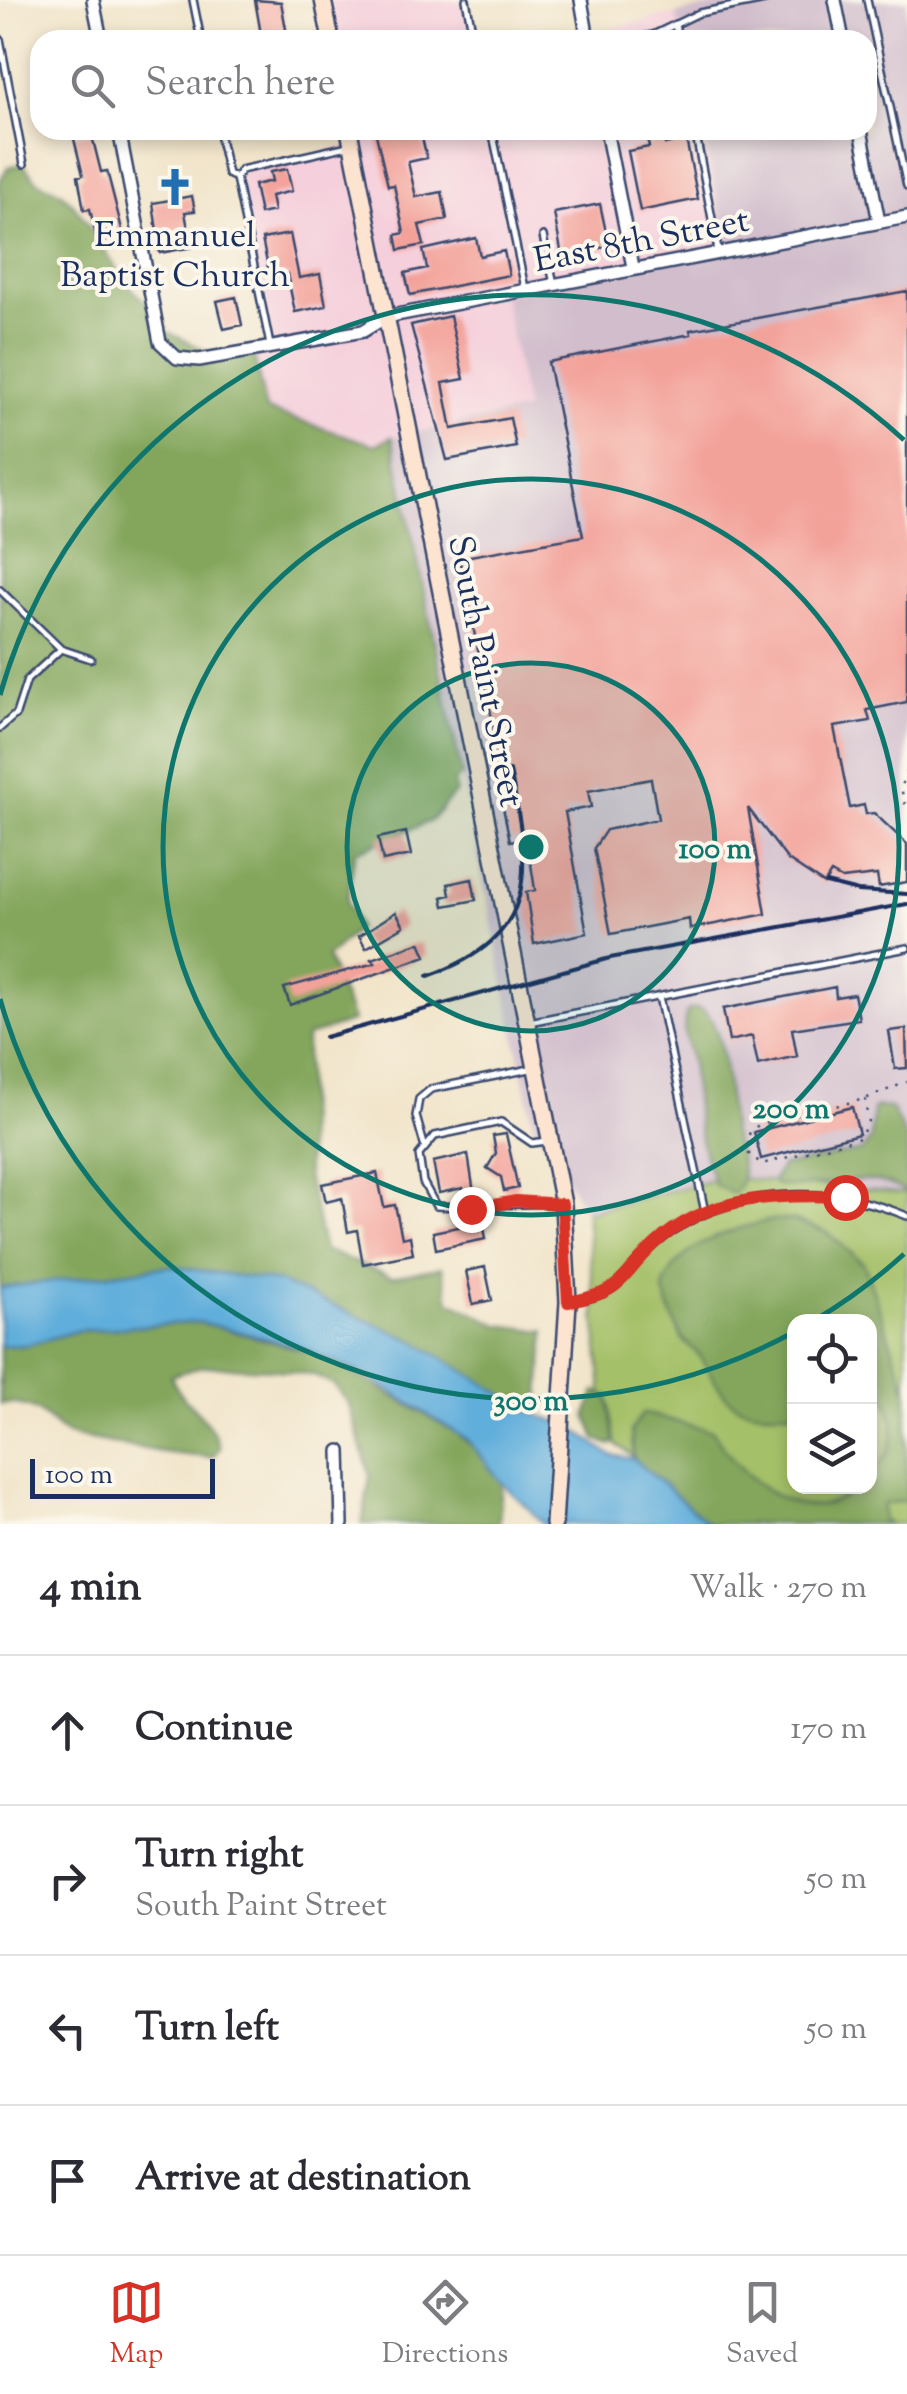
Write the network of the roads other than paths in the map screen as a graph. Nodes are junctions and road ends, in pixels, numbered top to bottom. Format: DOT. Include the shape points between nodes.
graph roads {
  1 [pos="94,0"];
  2 [pos="193,0"];
  3 [pos="323,0"];
  4 [pos="466,0"];
  5 [pos="580,0"];
  6 [pos="705,0"];
  7 [pos="765,0"];
  8 [pos="835,0"];
  9 [pos="867,0"];
  10 [pos="707,12"];
  11 [pos="675,24"];
  12 [pos="99,30"];
  13 [pos="199,30"];
  14 [pos="329,30"];
  15 [pos="472,30"];
  16 [pos="586,30"];
  17 [pos="662,30"];
  18 [pos="676,30"];
  19 [pos="841,30"];
  20 [pos="873,30"];
  21 [pos="0,39"];
  22 [pos="877,46"];
  23 [pos="121,140"];
  24 [pos="220,140"];
  25 [pos="341,140"];
  26 [pos="352,140"];
  27 [pos="494,140"];
  28 [pos="608,140"];
  29 [pos="697,140"];
  30 [pos="863,140"];
  31 [pos="24,164"];
  32 [pos="236,178"];
  33 [pos="907,186"];
  34 [pos="907,217"];
  35 [pos="879,222"];
  36 [pos="543,236"];
  37 [pos="545,246"];
  38 [pos="718,251"];
  39 [pos="548,258"];
  40 [pos="633,267"];
  41 [pos="554,283"];
  42 [pos="525,289"];
  43 [pos="386,317"];
  44 [pos="270,348"];
  45 [pos="0,590"];
  46 [pos="61,649"];
  47 [pos="91,659"];
  48 [pos="0,728"];
  49 [pos="907,948"];
  50 [pos="658,997"];
  51 [pos="526,1023"];
  52 [pos="536,1068"];
  53 [pos="551,1141"];
  54 [pos="425,1148"];
  55 [pos="562,1204"];
  56 [pos="705,1212"];
  57 [pos="907,1216"];
  58 [pos="568,1302"];
  59 [pos="340,1451"];
  60 [pos="342,1524"];
  61 [pos="554,1524"];
  1 -- 12 [label="street"];
  2 -- 13 [label="lane"];
  3 -- 14 [label="main road"];
  4 -- 15 [label="lane"];
  5 -- 16 [label="street"];
  6 -- 10 [label="lane"];
  7 -- 10 [label="lane"];
  8 -- 19 [label="street"];
  9 -- 20 [label="lane"];
  10 -- 11 [label="lane"];
  11 -- 17 [label="lane"];
  11 -- 18 [label="lane"];
  21 -- 31 [label="lane"];
  22 -- 33 [label="lane"];
  23 -- 44 [label="street, East 8th Street" via="160,342 177,358 199,360"];
  24 -- 32 [label="lane" via="228,174"];
  25 -- 32 [label="lane" via="241,170"];
  26 -- 43 [label="main road, South Paint Street"];
  27 -- 42 [label="lane"];
  28 -- 40 [label="street"];
  29 -- 38 [label="lane"];
  30 -- 35 [label="street"];
  32 -- 44 [label="lane"];
  34 -- 35 [label="street, East 8th Street"];
  35 -- 38 [label="street, East 8th Street"];
  36 -- 37 [label="lane"];
  38 -- 40 [label="street, East 8th Street"];
  39 -- 41 [label="lane"];
  40 -- 41 [label="street, East 8th Street"];
  41 -- 42 [label="street, East 8th Street"];
  42 -- 43 [label="street, East 8th Street"];
  43 -- 44 [label="street, East 8th Street" via="363,331"];
  43 -- 51 [label="main road, South Paint Street"];
  45 -- 46 [label="lane"];
  46 -- 47 [label="lane"];
  46 -- 48 [label="lane" via="28,680 16,714"];
  49 -- 50 [label="lane"];
  50 -- 51 [label="lane"];
  50 -- 56 [label="lane"];
  51 -- 52 [label="main road, South Paint Street"];
  52 -- 53 [label="main road, South Paint Street"];
  52 -- 54 [label="lane" via="431,1089 419,1100 416,1116"];
  53 -- 54 [label="lane" via="532,1143 500,1122 435,1136"];
  53 -- 55 [label="main road, South Paint Street"];
  54 -- 55 [label="lane" via="419,1155 423,1182 436,1206"];
  55 -- 58 [label="main road, South Paint Street"];
  56 -- 57 [label="lane" via="725,1203 814,1196 864,1201"];
  56 -- 58 [label="lane" via="656,1244 604,1296"];
  58 -- 61 [label="main road, South Paint Street"];
  59 -- 60 [label="street"];
}
